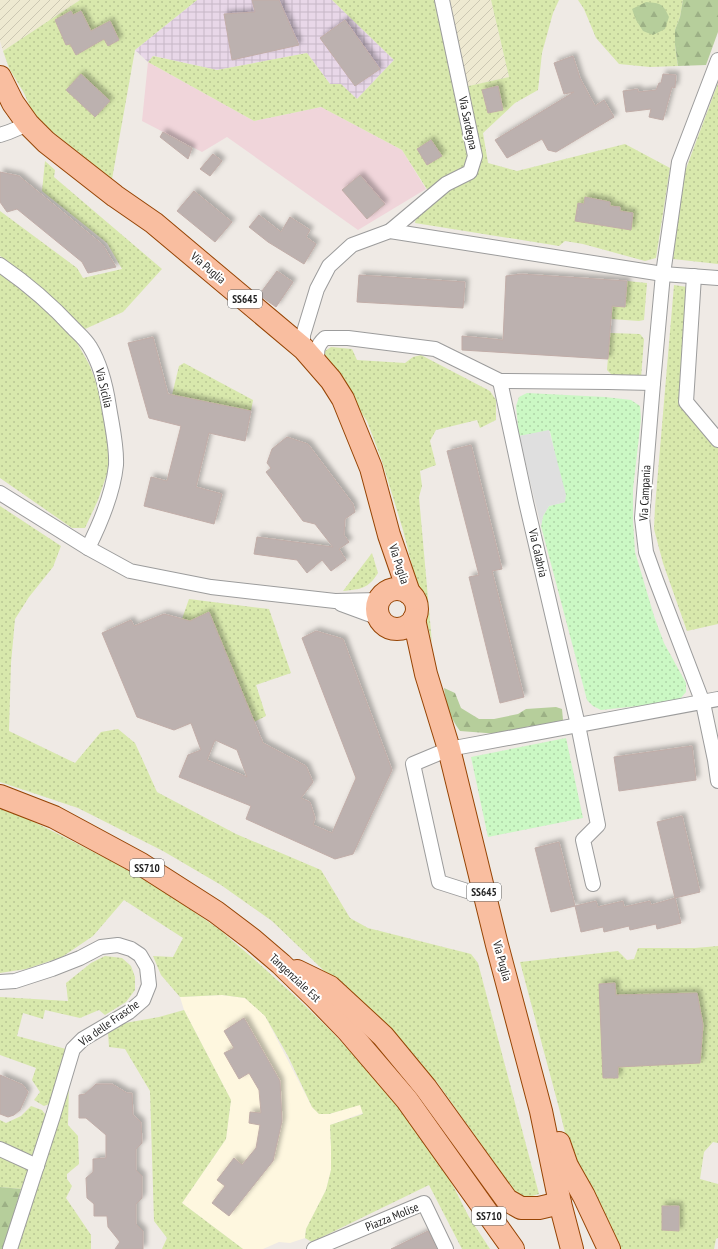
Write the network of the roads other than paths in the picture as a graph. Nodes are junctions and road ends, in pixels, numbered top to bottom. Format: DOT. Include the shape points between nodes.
graph roads {
  1 [pos="442,0"];
  2 [pos="718,60"];
  3 [pos="0,77"];
  4 [pos="28,124"];
  5 [pos="0,135"];
  6 [pos="115,196"];
  7 [pos="390,231"];
  8 [pos="0,265"];
  9 [pos="663,274"];
  10 [pos="694,276"];
  11 [pos="718,278"];
  12 [pos="310,313"];
  13 [pos="272,322"];
  14 [pos="311,357"];
  15 [pos="500,381"];
  16 [pos="653,383"];
  17 [pos="324,387"];
  18 [pos="352,423"];
  19 [pos="718,440"];
  20 [pos="0,493"];
  21 [pos="88,548"];
  22 [pos="390,606"];
  23 [pos="426,674"];
  24 [pos="718,699"];
  25 [pos="702,703"];
  26 [pos="578,725"];
  27 [pos="449,749"];
  28 [pos="718,781"];
  29 [pos="0,796"];
  30 [pos="593,884"];
  31 [pos="486,897"];
  32 [pos="281,964"];
  33 [pos="0,982"];
  34 [pos="541,1111"];
  35 [pos="0,1149"];
  36 [pos="37,1166"];
  37 [pos="465,1183"];
  38 [pos="560,1202"];
  39 [pos="10,1249"];
  40 [pos="314,1249"];
  41 [pos="446,1249"];
  42 [pos="501,1249"];
  43 [pos="513,1249"];
  44 [pos="572,1249"];
  45 [pos="609,1249"];
  1 -- 7 [label="street, Via Sardegna" via="475,156 470,172 446,184"];
  2 -- 9 [label="street, Via Campania" via="679,162"];
  3 -- 4 [label="main road, Via Puglia / SS645" via="13,103"];
  4 -- 5 [label="street"];
  4 -- 6 [label="main road, Via Puglia / SS645" via="46,142"];
  6 -- 13 [label="main road, Via Puglia / SS645" via="154,223"];
  6 -- 17 [label="main road, Via Puglia / SS645" via="147,232 300,359"];
  7 -- 9 [label="street, Via Sardegna"];
  7 -- 12 [label="street, Via Sardegna" via="352,245 329,266 317,289"];
  8 -- 21 [label="street, Via Sicilia" via="25,282 56,309 90,346 99,366 106,390 116,465 111,491 99,527"];
  9 -- 10 [label="street"];
  9 -- 16 [label="street, Via Campania"];
  10 -- 11 [label="street"];
  10 -- 19 [label="street" via="686,402"];
  12 -- 13 [label="street, Via Sardegna" via="301,326 293,331"];
  12 -- 14 [label="street, Via Sardegna"];
  12 -- 14 [label="street, Via Sardegna" via="303,335"];
  13 -- 14 [label="main road, Via Puglia / SS645"];
  14 -- 15 [label="street" via="325,338 348,338 435,349"];
  14 -- 17 [label="street" via="310,366"];
  14 -- 18 [label="main road, Via Puglia / SS645" via="343,399"];
  15 -- 16 [label="street"];
  15 -- 26 [label="street, Via Calabria" via="527,510"];
  16 -- 25 [label="street, Via Campania" via="642,518 646,552"];
  17 -- 18 [label="main road, Via Puglia / SS645"];
  18 -- 22 [label="main road, Via Puglia / SS645" via="371,468 389,535"];
  20 -- 21 [label="street"];
  21 -- 22 [label="street" via="130,572 196,585"];
  22 -- 23 [label="main road, Via Puglia / SS645"];
  22 -- 23 [label="main road, Via Puglia / SS645" via="414,600 414,619"];
  23 -- 27 [label="main road, Via Puglia / SS645"];
  24 -- 25 [label="street"];
  25 -- 26 [label="street"];
  25 -- 28 [label="street, Via Campania"];
  26 -- 27 [label="street"];
  26 -- 30 [label="street, Via Calabria" via="598,825 583,840"];
  27 -- 31 [label="main road, Via Puglia / SS645"];
  27 -- 31 [label="street" via="413,764 439,882"];
  29 -- 32 [label="main road, Tangenziale Est / SS710" via="54,817 141,864 216,912"];
  31 -- 34 [label="main road, Via Puglia / SS645"];
  32 -- 37 [label="main road, Tangenziale Est / SS710" via="348,1031 408,1100"];
  32 -- 38 [label="main road" via="330,987 383,1036 426,1088 507,1200 521,1208 539,1208"];
  33 -- 36 [label="street, Via delle Frasche" via="15,981 52,969 101,948 118,945 131,949 140,956 147,967 149,985 143,1000 129,1012 82,1039 73,1049"];
  34 -- 38 [label="main road, Via Puglia / SS645"];
  34 -- 45 [label="main road" via="555,1129 567,1166"];
  35 -- 36 [label="street"];
  36 -- 39 [label="street, Via delle Frasche"];
  37 -- 42 [label="main road"];
  37 -- 43 [label="main road, Tangenziale Est / SS710"];
  38 -- 44 [label="main road, Via Puglia / SS645"];
  40 -- 41 [label="street, Piazza Molise" via="424,1204"];
}
